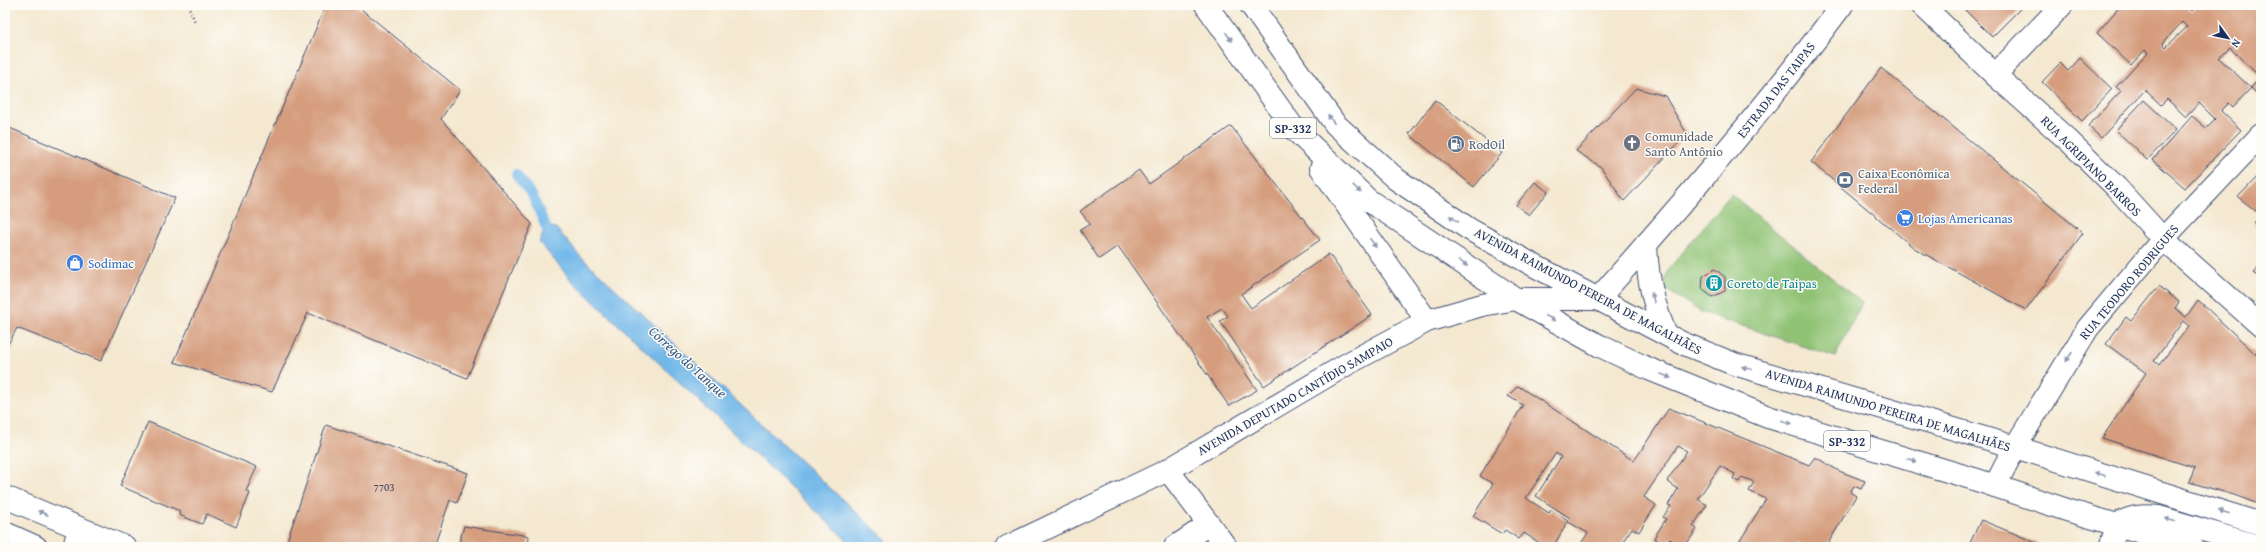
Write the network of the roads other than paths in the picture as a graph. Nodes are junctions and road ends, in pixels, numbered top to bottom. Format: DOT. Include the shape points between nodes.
graph roads {
  1 [pos="1206,5"];
  2 [pos="1251,5"];
  3 [pos="1842,5"];
  4 [pos="1922,5"];
  5 [pos="2062,5"];
  6 [pos="1995,75"];
  7 [pos="1295,130"];
  8 [pos="2261,135"];
  9 [pos="2163,239"];
  10 [pos="1646,244"];
  11 [pos="1598,298"];
  12 [pos="1516,299"];
  13 [pos="1427,321"];
  14 [pos="2261,326"];
  15 [pos="1666,334"];
  16 [pos="2015,447"];
  17 [pos="1168,470"];
  18 [pos="1995,486"];
  19 [pos="5,497"];
  20 [pos="1209,524"];
  21 [pos="2118,524"];
  22 [pos="2261,524"];
  23 [pos="5,533"];
  24 [pos="76,538"];
  25 [pos="36,547"];
  26 [pos="124,547"];
  27 [pos="1007,547"];
  28 [pos="1175,547"];
  29 [pos="1226,547"];
  30 [pos="2110,547"];
  31 [pos="2192,547"];
  32 [pos="2261,547"];
  1 -- 7 [label="main road, SP-332, one-way"];
  11 -- 2 [label="main road, AVENIDA RAIMUNDO PEREIRA DE MAGALHÃES / SP-332, one-way" via="1468,228 1396,179 1335,124"];
  3 -- 10 [label="main road, ESTRADA DAS TAIPAS" via="1798,64 1710,172"];
  4 -- 6 [label="main road, RUA AGRIPIANO BARROS"];
  5 -- 6 [label="main road"];
  6 -- 9 [label="main road, RUA AGRIPIANO BARROS" via="2095,167"];
  7 -- 12 [label="main road, SP-332, one-way" via="1368,200"];
  7 -- 13 [label="main road, one-way"];
  8 -- 9 [label="main road, RUA TEODORO RODRIGUES"];
  9 -- 14 [label="main road, RUA AGRIPIANO BARROS"];
  9 -- 16 [label="main road, RUA TEODORO RODRIGUES, one-way" via="2088,328"];
  10 -- 11 [label="main road, ESTRADA DAS TAIPAS"];
  15 -- 10 [label="main road, one-way" via="1651,289"];
  11 -- 12 [label="main road, AVENIDA DEPUTADO CANTÍDIO SAMPAIO"];
  11 -- 15 [label="main road, AVENIDA RAIMUNDO PEREIRA DE MAGALHÃES / SP-332"];
  12 -- 13 [label="main road, AVENIDA DEPUTADO CANTÍDIO SAMPAIO" via="1482,305"];
  12 -- 18 [label="main road, SP-332, one-way" via="1600,346 1649,369 1768,417"];
  13 -- 17 [label="main road, AVENIDA DEPUTADO CANTÍDIO SAMPAIO" via="1349,363"];
  16 -- 15 [label="main road, AVENIDA RAIMUNDO PEREIRA DE MAGALHÃES / SP-332, one-way" via="1734,364"];
  16 -- 18 [label="main road, RUA TEODORO RODRIGUES"];
  22 -- 16 [label="main road, AVENIDA RAIMUNDO PEREIRA DE MAGALHÃES / SP-332, one-way"];
  17 -- 20 [label="main road"];
  17 -- 27 [label="main road, AVENIDA DEPUTADO CANTÍDIO SAMPAIO"];
  18 -- 21 [label="main road, SP-332"];
  24 -- 19 [label="main road, one-way"];
  20 -- 28 [label="main road"];
  20 -- 29 [label="main road"];
  21 -- 30 [label="main road"];
  21 -- 31 [label="main road, SP-332"];
  32 -- 21 [label="main road, one-way" via="2159,517 2141,515"];
  23 -- 25 [label="main road"];
  24 -- 26 [label="main road"];
}
